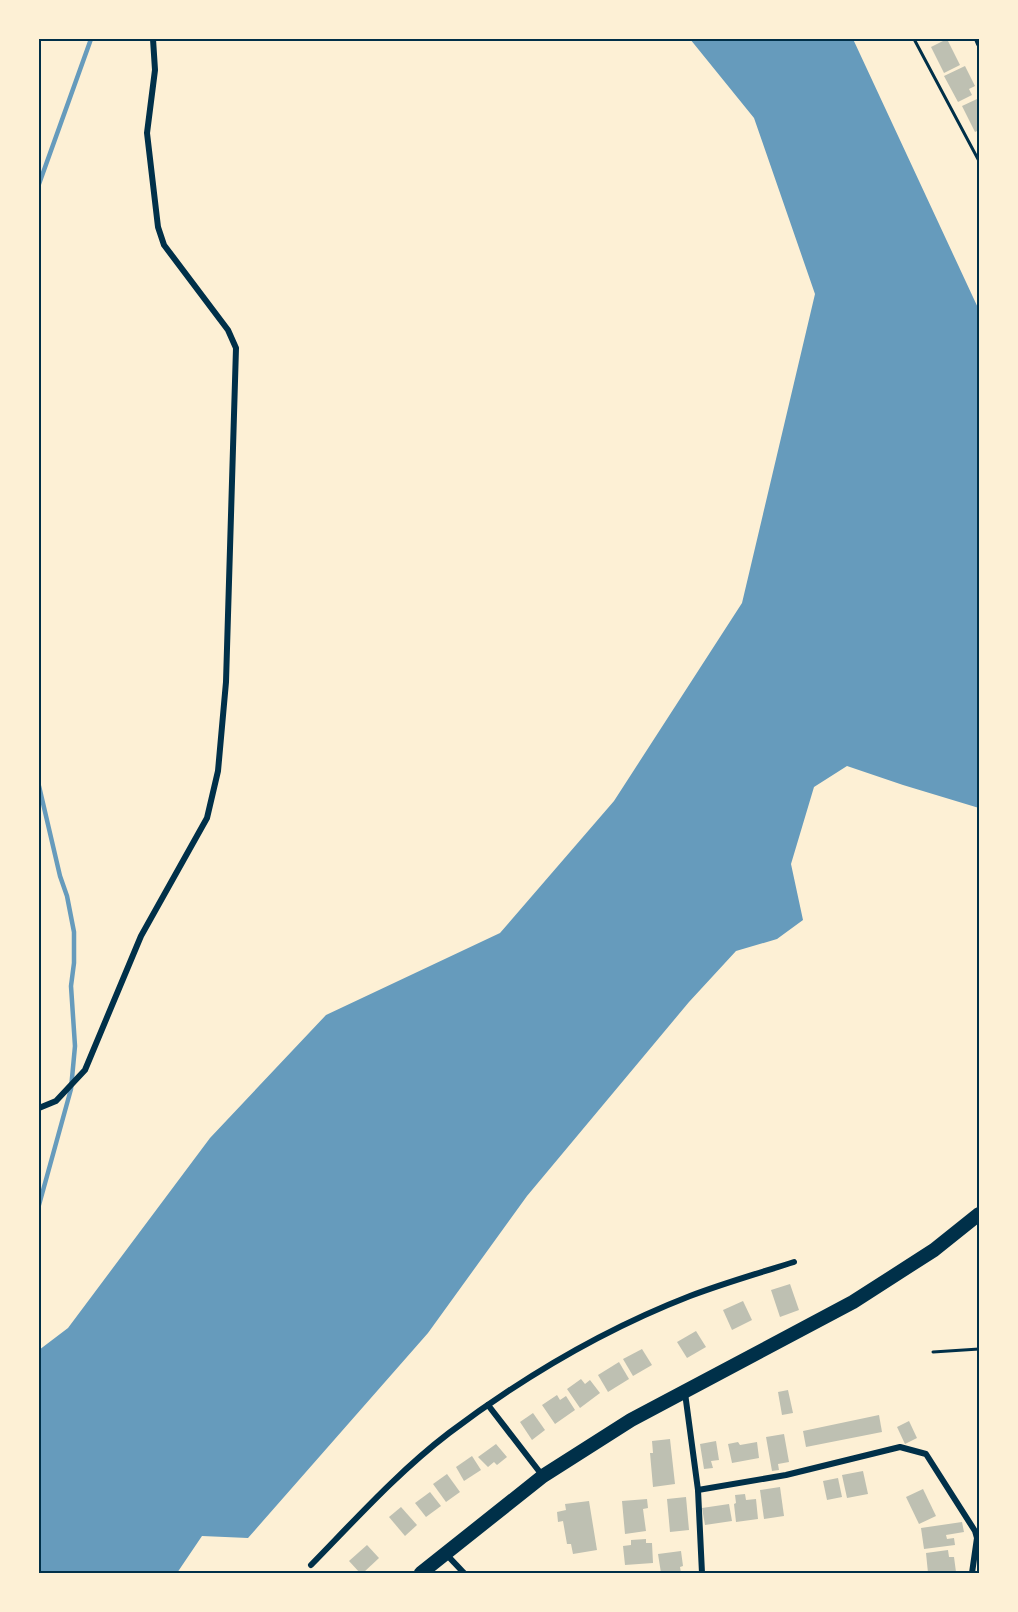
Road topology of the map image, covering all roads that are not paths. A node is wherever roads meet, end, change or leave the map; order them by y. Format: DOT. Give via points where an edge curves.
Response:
graph roads {
  1 [pos="153,39"];
  2 [pos="976,39"];
  3 [pos="979,44"];
  4 [pos="39,1108"];
  5 [pos="979,1214"];
  6 [pos="794,1262"];
  7 [pos="685,1393"];
  8 [pos="488,1406"];
  9 [pos="543,1476"];
  10 [pos="698,1490"];
  11 [pos="445,1553"];
  12 [pos="311,1565"];
  13 [pos="422,1573"];
  14 [pos="464,1573"];
  15 [pos="702,1573"];
  16 [pos="972,1573"];
  1 -- 4 [label="street" via="155,70 147,133 158,227 164,245 228,330 236,348 226,682 218,771 207,818 141,936 85,1070 56,1101"];
  2 -- 3 [label="street"];
  5 -- 7 [label="main road" via="934,1250 853,1302"];
  6 -- 8 [label="street" via="688,1297 626,1325 570,1354"];
  7 -- 9 [label="main road" via="631,1420"];
  7 -- 10 [label="street"];
  8 -- 9 [label="street"];
  8 -- 12 [label="street" via="409,1467"];
  9 -- 11 [label="main road"];
  10 -- 15 [label="street"];
  10 -- 16 [label="street" via="786,1475 900,1447 926,1454 975,1531"];
  11 -- 13 [label="main road"];
  11 -- 14 [label="street"];
}
